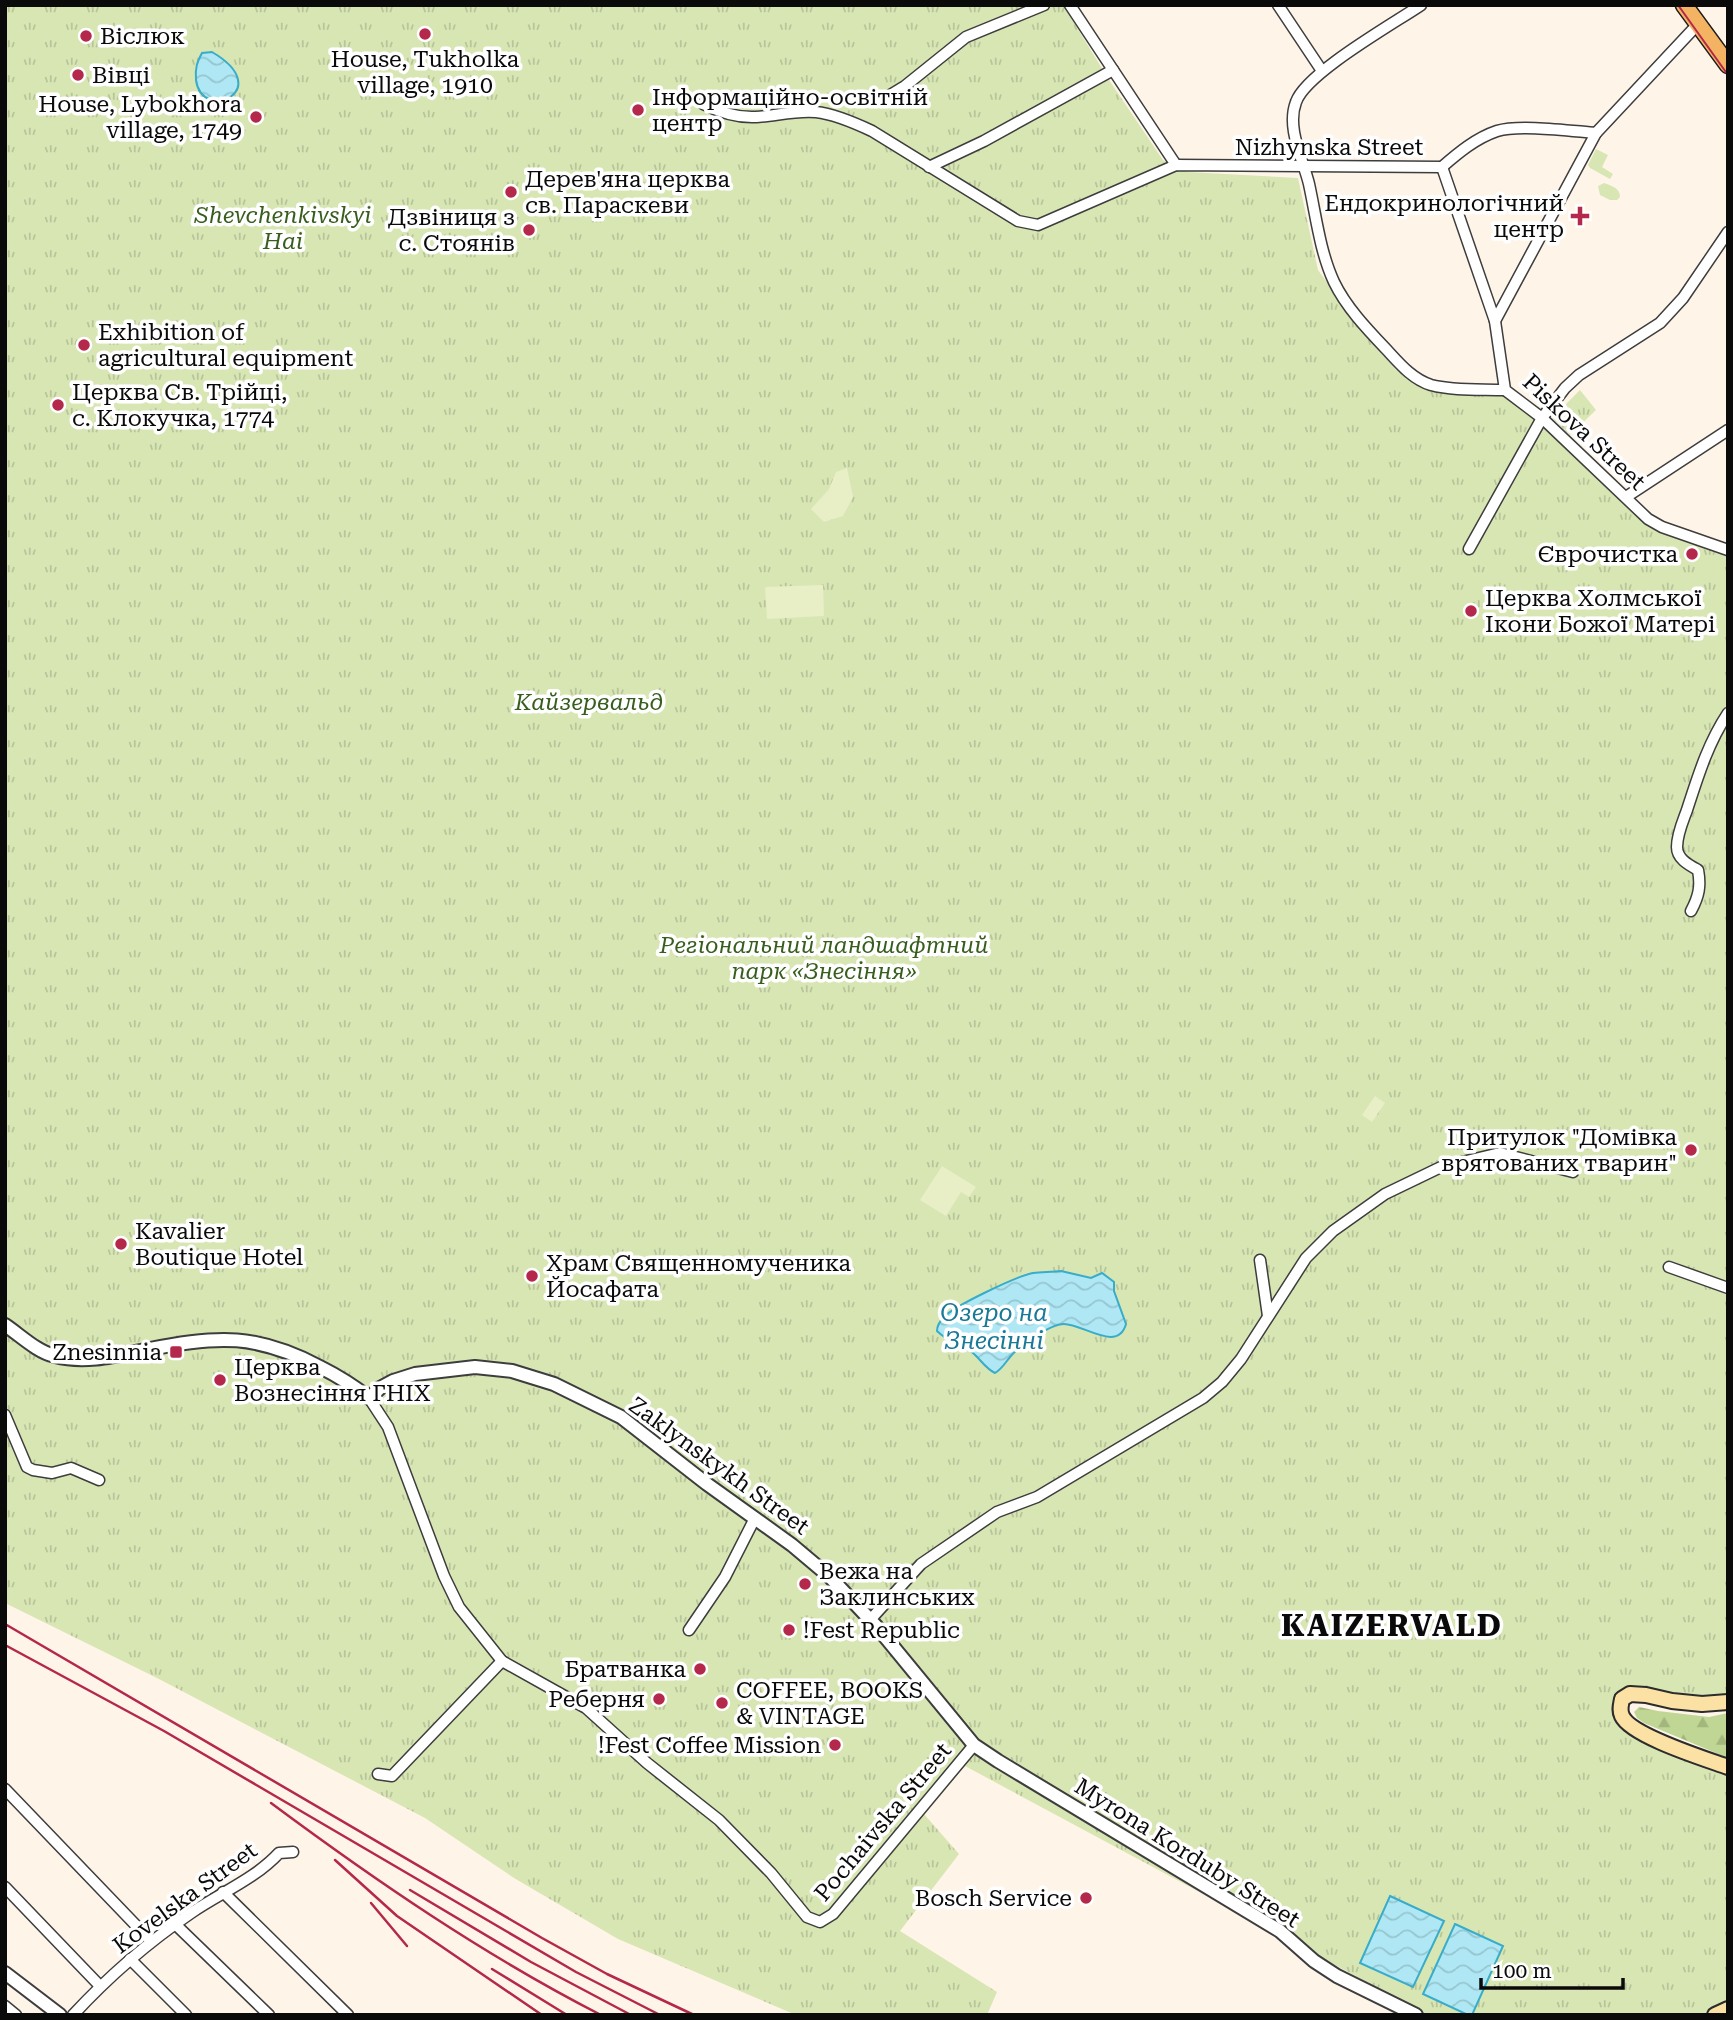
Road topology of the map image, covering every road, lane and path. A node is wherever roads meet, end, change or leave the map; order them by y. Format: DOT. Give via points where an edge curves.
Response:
graph roads {
  1 [pos="1044,5"];
  2 [pos="1070,5"];
  3 [pos="1278,5"];
  4 [pos="1421,5"];
  5 [pos="1684,5"];
  6 [pos="1698,24"];
  7 [pos="1728,65"];
  8 [pos="1113,70"];
  9 [pos="1322,71"];
  10 [pos="882,100"];
  11 [pos="703,104"];
  12 [pos="1596,133"];
  13 [pos="1176,165"];
  14 [pos="929,167"];
  15 [pos="1305,167"];
  16 [pos="1442,167"];
  17 [pos="1728,232"];
  18 [pos="1494,321"];
  19 [pos="1506,390"];
  20 [pos="1542,418"];
  21 [pos="1728,430"];
  22 [pos="1626,497"];
  23 [pos="1469,549"];
  24 [pos="1728,550"];
  25 [pos="1728,713"];
  26 [pos="1691,911"];
  27 [pos="1573,1172"];
  28 [pos="1260,1260"];
  29 [pos="1669,1267"];
  30 [pos="1728,1287"];
  31 [pos="1268,1316"];
  32 [pos="5,1325"];
  33 [pos="369,1398"];
  34 [pos="5,1415"];
  35 [pos="99,1480"];
  36 [pos="755,1518"];
  37 [pos="870,1620"];
  38 [pos="689,1630"];
  39 [pos="502,1661"];
  40 [pos="1728,1702"];
  41 [pos="974,1745"];
  42 [pos="1728,1767"];
  43 [pos="378,1774"];
  44 [pos="5,1789"];
  45 [pos="293,1852"];
  46 [pos="5,1887"];
  47 [pos="223,1892"];
  48 [pos="175,1924"];
  49 [pos="151,1941"];
  50 [pos="130,1959"];
  51 [pos="5,1973"];
  52 [pos="100,1986"];
  53 [pos="5,2006"];
  54 [pos="1728,2009"];
  55 [pos="16,2015"];
  56 [pos="60,2015"];
  57 [pos="73,2015"];
  58 [pos="186,2015"];
  59 [pos="269,2015"];
  60 [pos="348,2015"];
  61 [pos="1416,2015"];
  62 [pos="1715,2015"];
  1 -- 10 [label="street" via="966,37"];
  2 -- 8 [label="street"];
  3 -- 9 [label="street"];
  4 -- 9 [label="street"];
  5 -- 6 [label="main road"];
  6 -- 7 [label="main road"];
  6 -- 12 [label="street"];
  8 -- 13 [label="street"];
  8 -- 14 [label="street"];
  9 -- 15 [label="street" via="1296,102 1293,123"];
  11 -- 14 [label="street, Nizhynska Street" via="734,115 816,112 850,121"];
  12 -- 16 [label="street, Nizhynska Street" via="1497,131 1466,147"];
  12 -- 18 [label="street"];
  13 -- 14 [label="street, Nizhynska Street" via="1038,225 1018,222"];
  13 -- 15 [label="street, Nizhynska Street"];
  15 -- 16 [label="street, Nizhynska Street"];
  15 -- 19 [label="street" via="1324,253 1334,282 1353,312 1408,372 1432,385"];
  16 -- 18 [label="street, Piskova Street"];
  17 -- 20 [label="street" via="1671,312 1579,375"];
  18 -- 19 [label="street, Piskova Street"];
  19 -- 20 [label="street, Piskova Street"];
  20 -- 22 [label="street, Piskova Street"];
  20 -- 23 [label="street"];
  21 -- 22 [label="street"];
  22 -- 24 [label="street, Piskova Street" via="1662,527"];
  25 -- 26 [label="street" via="1714,734 1680,830 1677,848 1684,862 1698,870 1700,884"];
  27 -- 31 [label="street" via="1500,1153 1441,1167 1385,1195 1333,1231 1306,1258"];
  28 -- 31 [label="street"];
  29 -- 30 [label="street"];
  31 -- 37 [label="street" via="1241,1359 1203,1398 1037,1497 997,1511 921,1564"];
  32 -- 33 [label="street" via="53,1356 83,1359 188,1342 255,1342 297,1356 352,1384"];
  33 -- 36 [label="street, Zaklynskykh Street" via="393,1381 436,1370 475,1367 537,1378 621,1418"];
  33 -- 39 [label="street" via="388,1427 454,1597"];
  34 -- 35 [label="street" via="26,1467 52,1473 71,1468"];
  36 -- 37 [label="street, Zaklynskykh Street" via="830,1577"];
  36 -- 38 [label="street" via="725,1577"];
  37 -- 41 [label="street, Zaklynskykh Street"];
  39 -- 41 [label="street, Pochaivska Street" via="586,1708 719,1819 807,1917 820,1922 833,1914"];
  39 -- 43 [label="street" via="392,1776"];
  40 -- 42 [label="main road" via="1702,1704 1630,1694 1620,1707 1630,1726"];
  41 -- 61 [label="street, Myrona Korduby Street" via="1280,1931 1337,1976"];
  44 -- 49 [label="street"];
  45 -- 47 [label="street, Kovelska Street" via="279,1853 255,1874"];
  46 -- 52 [label="street"];
  47 -- 48 [label="street, Kovelska Street"];
  47 -- 60 [label="street"];
  48 -- 49 [label="street, Kovelska Street"];
  48 -- 59 [label="street"];
  49 -- 50 [label="street, Kovelska Street"];
  50 -- 52 [label="street, Kovelska Street"];
  50 -- 58 [label="street"];
  51 -- 56 [label="street"];
  52 -- 57 [label="street, Kovelska Street"];
  53 -- 55 [label="street"];
  54 -- 62 [label="main road"];
}
